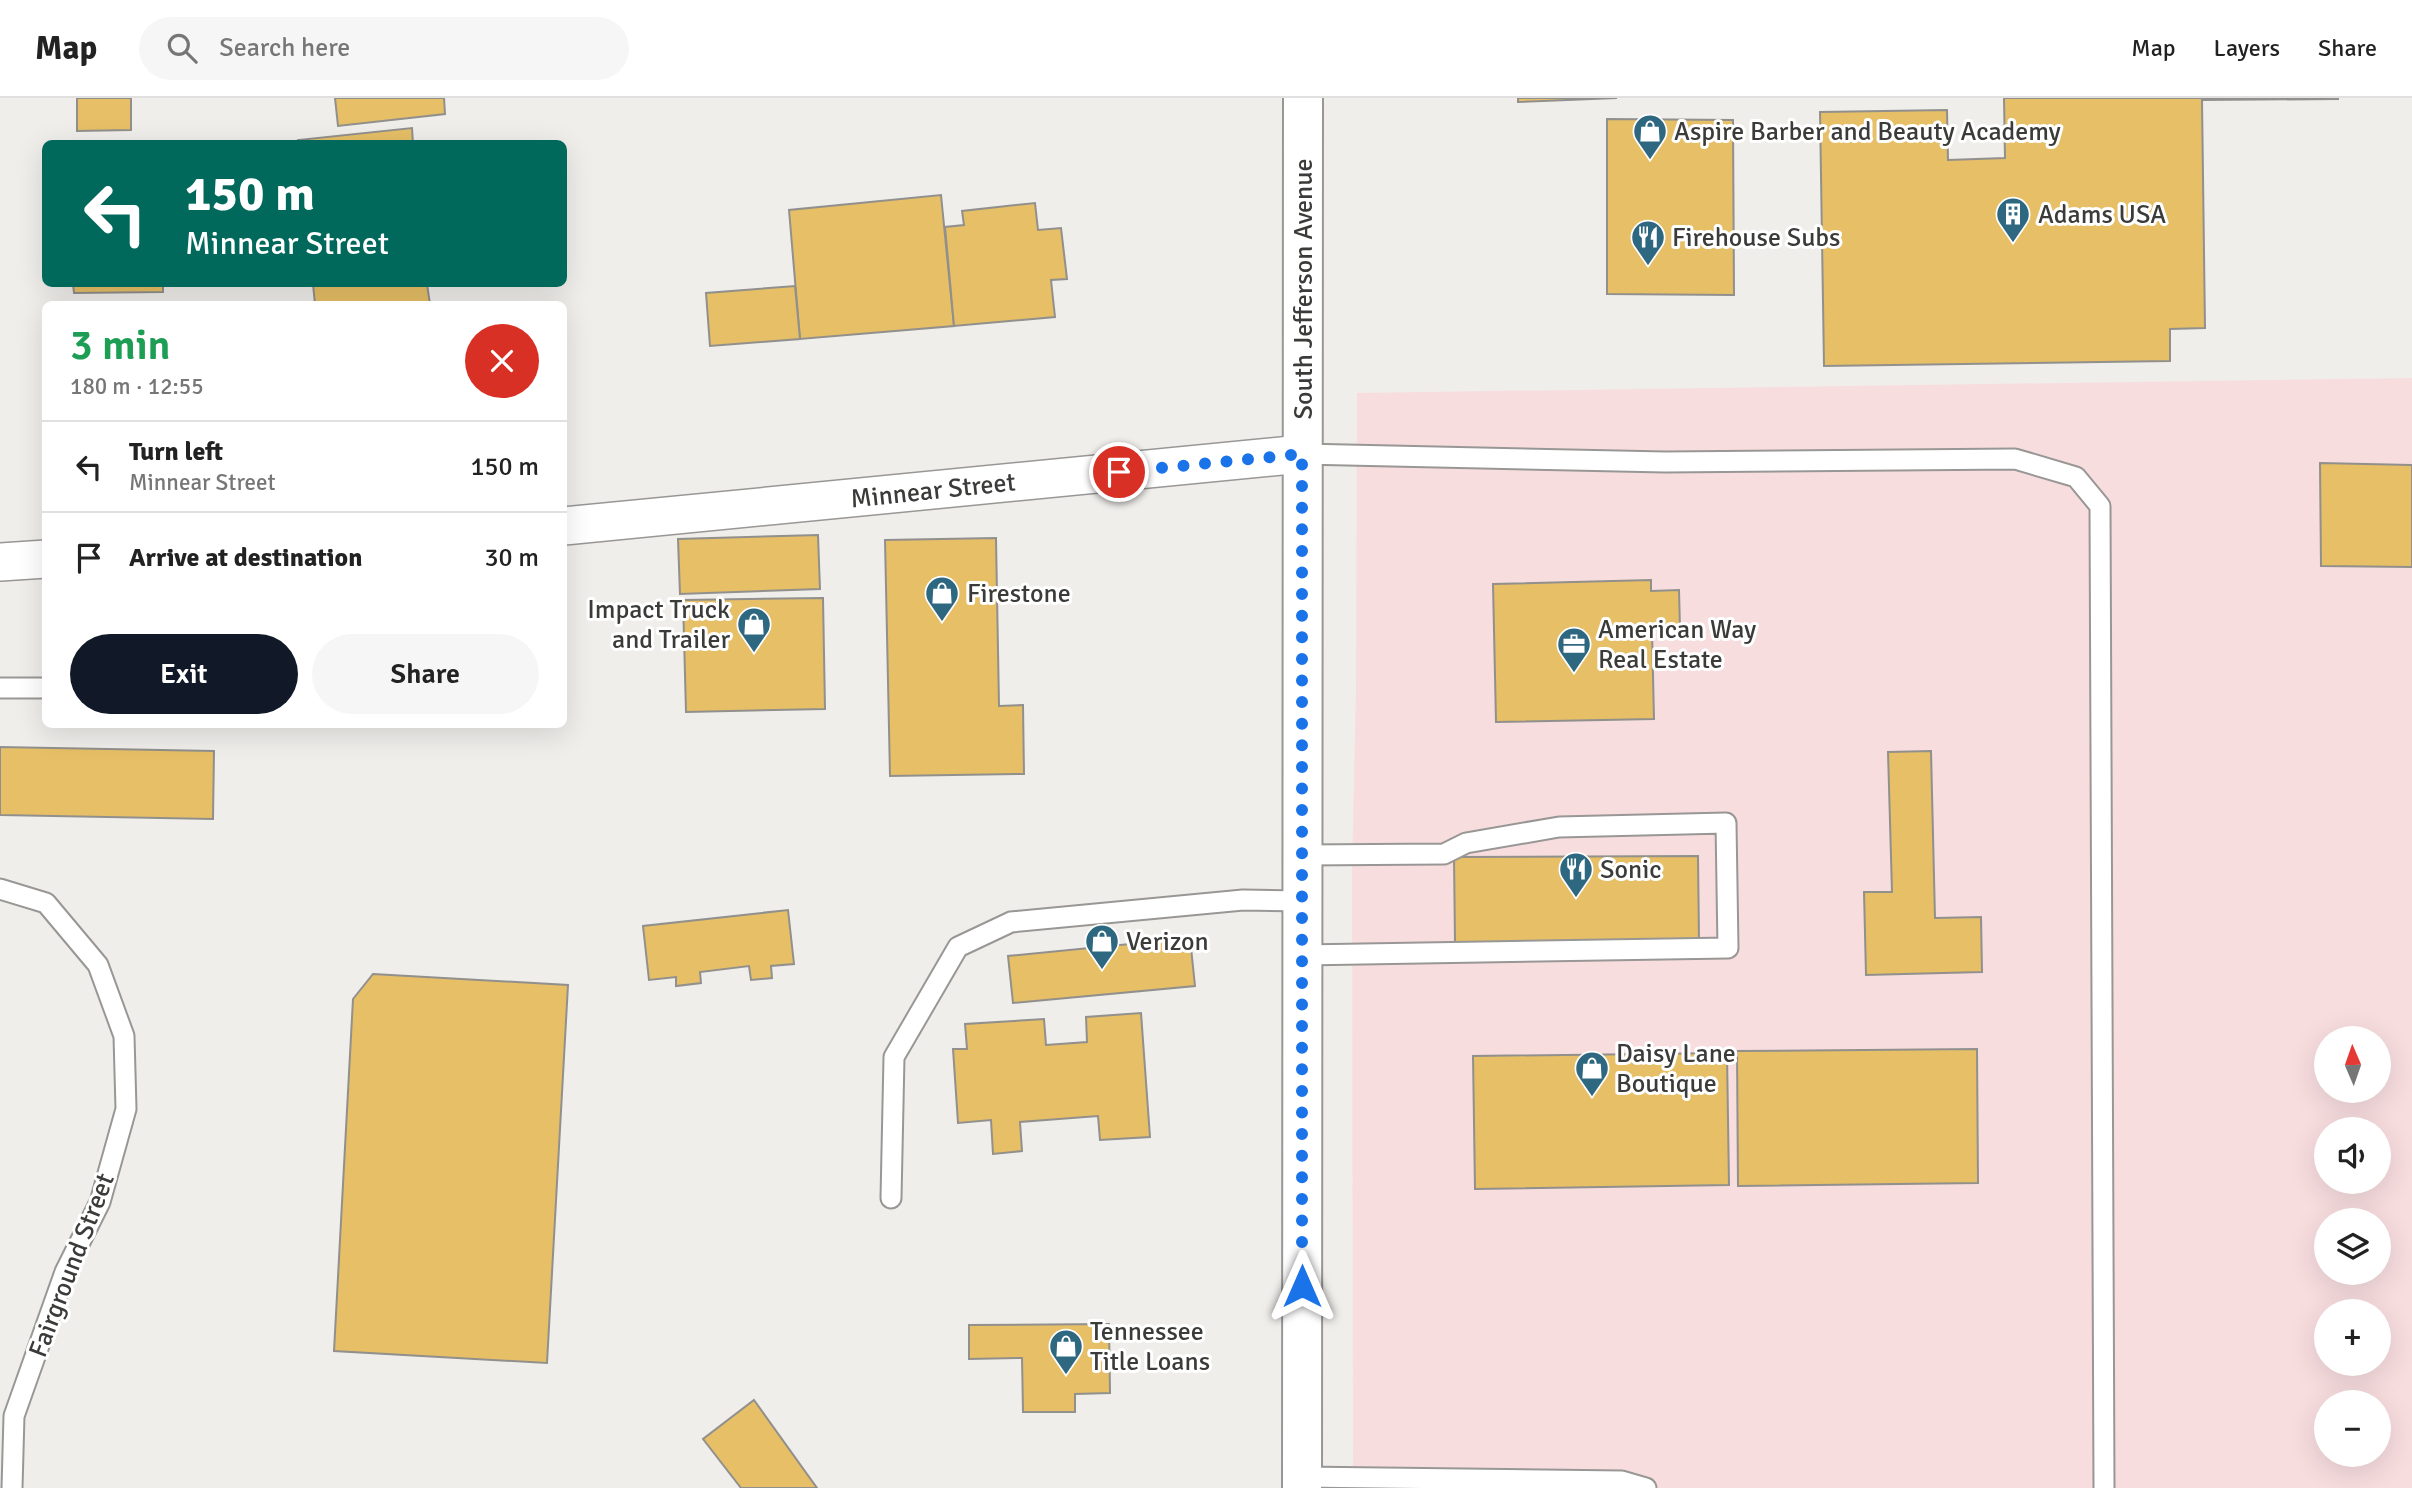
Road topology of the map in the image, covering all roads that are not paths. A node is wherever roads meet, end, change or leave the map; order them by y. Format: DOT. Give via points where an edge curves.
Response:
graph roads {
  1 [pos="1303,98"];
  2 [pos="1302,454"];
  3 [pos="567,526"];
  4 [pos="42,559"];
  5 [pos="0,562"];
  6 [pos="0,688"];
  7 [pos="42,688"];
  8 [pos="1303,855"];
  9 [pos="0,889"];
  10 [pos="1303,901"];
  11 [pos="1303,956"];
  12 [pos="891,1198"];
  13 [pos="1301,1482"];
  14 [pos="12,1488"];
  15 [pos="1646,1488"];
  16 [pos="2104,1488"];
  1 -- 2 [label="main road, South Jefferson Avenue"];
  2 -- 3 [label="street, Minnear Street"];
  2 -- 8 [label="main road, South Jefferson Avenue"];
  2 -- 16 [label="lane" via="1665,462 2015,459 2076,477 2100,506"];
  4 -- 5 [label="street"];
  6 -- 7 [label="lane"];
  8 -- 10 [label="main road, South Jefferson Avenue"];
  8 -- 11 [label="lane" via="1444,854 1466,842 1559,827 1726,823 1728,948"];
  9 -- 14 [label="lane, Fairground Street" via="46,903 98,965 124,1036 126,1109 100,1202 65,1272 14,1416"];
  10 -- 11 [label="main road, South Jefferson Avenue"];
  10 -- 12 [label="lane" via="1243,900 1011,922 958,947 894,1057"];
  11 -- 13 [label="main road, South Jefferson Avenue"];
  13 -- 15 [label="lane" via="1622,1481"];
}
